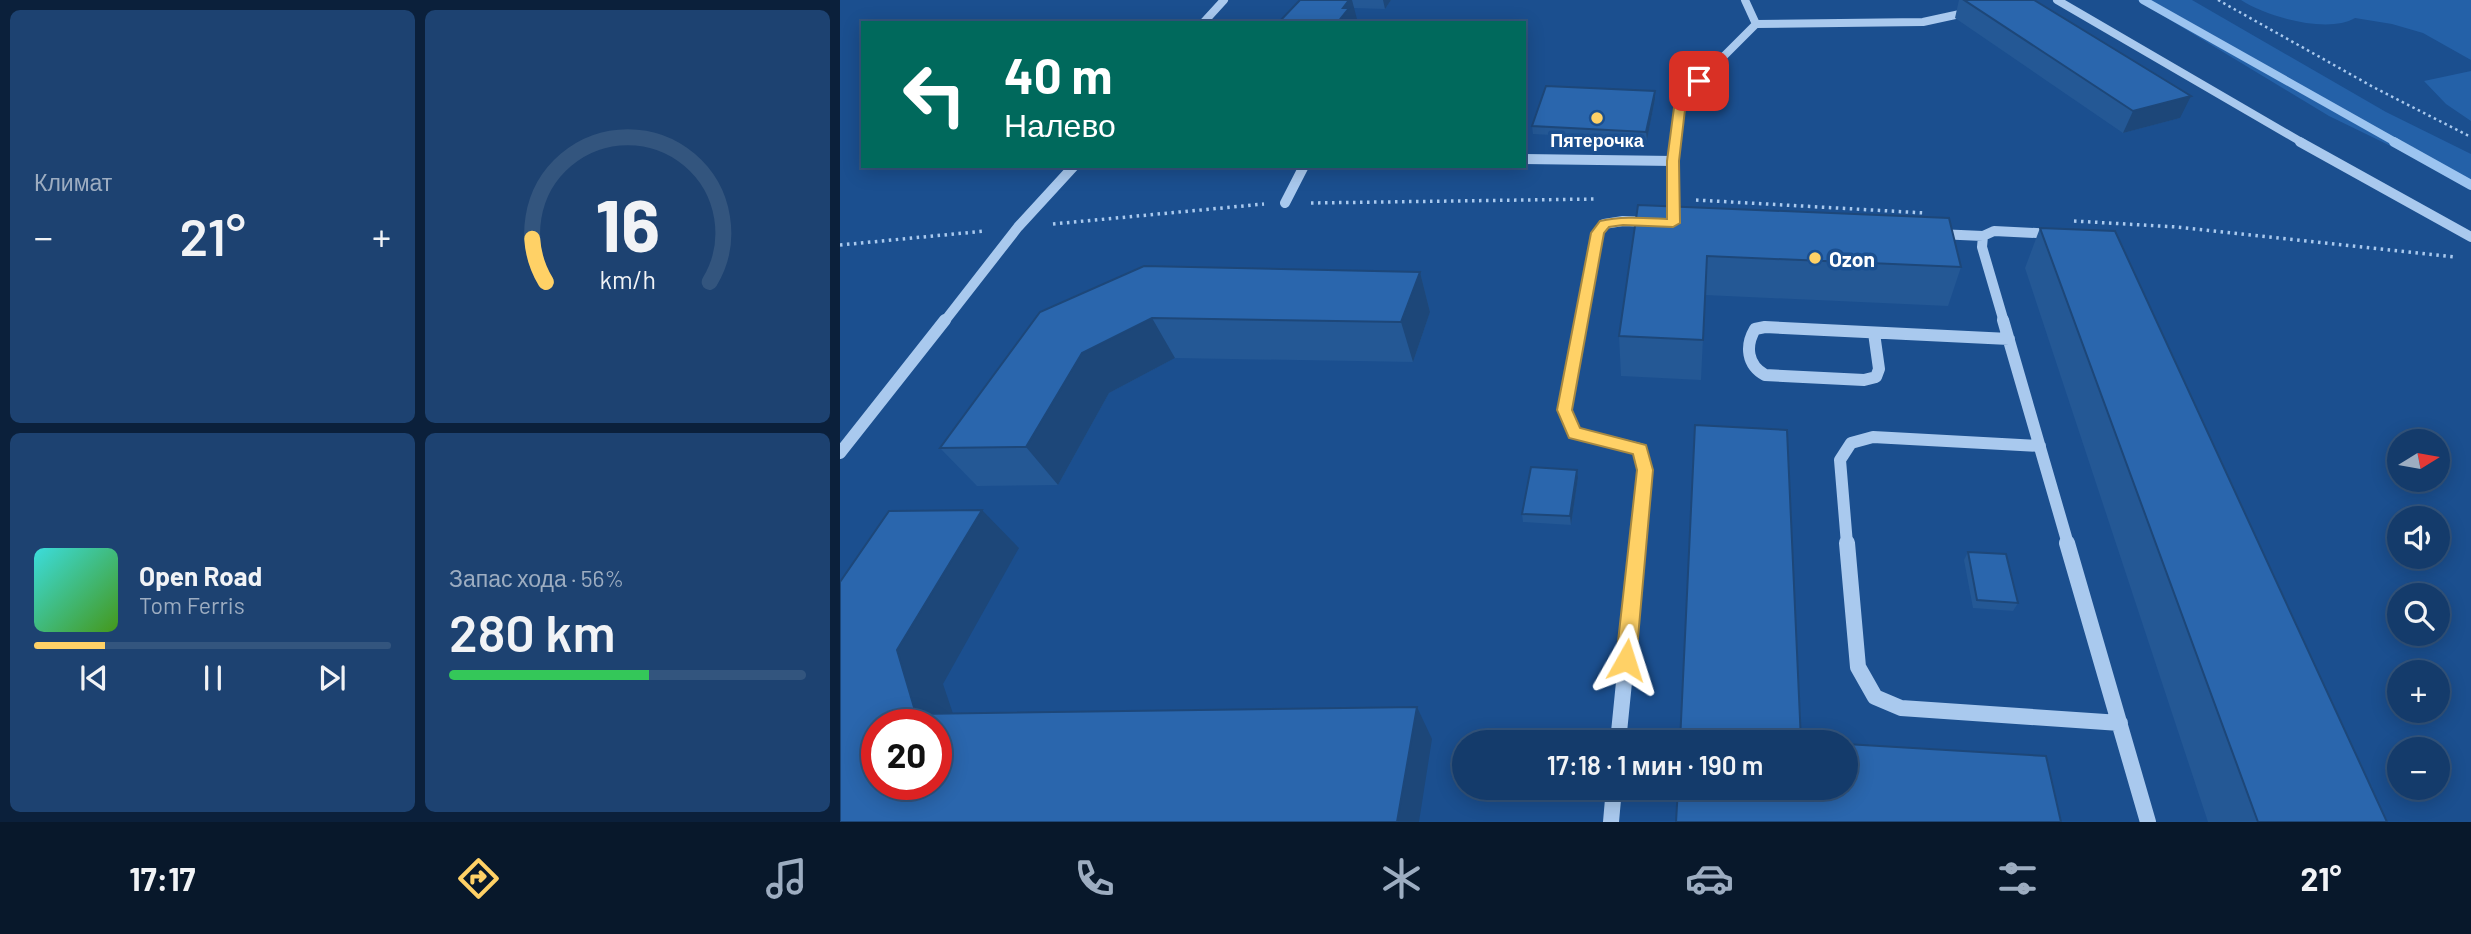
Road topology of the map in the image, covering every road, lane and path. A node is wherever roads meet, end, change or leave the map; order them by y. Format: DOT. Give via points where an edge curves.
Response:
graph roads {
  1 [pos="1224,0"];
  2 [pos="1745,0"];
  3 [pos="2057,0"];
  4 [pos="2218,0"];
  5 [pos="1975,11"];
  6 [pos="1205,21"];
  7 [pos="1756,24"];
  8 [pos="2471,137"];
  9 [pos="1526,159"];
  10 [pos="1673,161"];
  11 [pos="1072,168"];
  12 [pos="1303,168"];
  13 [pos="1285,203"];
  14 [pos="1673,223"];
  15 [pos="1687,223"];
  16 [pos="2100,223"];
  17 [pos="2106,232"];
  18 [pos="1929,234"];
  19 [pos="2069,234"];
  20 [pos="1983,236"];
  21 [pos="2471,237"];
  22 [pos="1874,332"];
  23 [pos="2009,339"];
  24 [pos="2040,446"];
  25 [pos="840,453"];
  26 [pos="2120,723"];
  27 [pos="1619,730"];
  28 [pos="1613,800"];
  29 [pos="1611,822"];
  30 [pos="2148,822"];
  1 -- 6 [label="street"];
  2 -- 7 [label="street"];
  3 -- 21 [label="street"];
  4 -- 8 [label="path"];
  5 -- 7 [label="street" via="1923,22"];
  7 -- 10 [label="street" via="1680,100"];
  9 -- 10 [label="street"];
  10 -- 14 [label="street"];
  11 -- 25 [label="street" via="1018,227"];
  12 -- 13 [label="street"];
  14 -- 15 [label="street"];
  14 -- 27 [label="street" via="1623,221 1604,224 1598,233 1564,410 1574,433 1640,449 1645,470"];
  16 -- 17 [label="path"];
  18 -- 20 [label="street"];
  19 -- 20 [label="street" via="1994,231"];
  20 -- 23 [label="street" via="1982,247"];
  22 -- 22 [label="street" via="1755,329 1750,336 1750,363 1765,375 1864,380 1876,377 1879,369"];
  22 -- 23 [label="street"];
  23 -- 24 [label="street"];
  24 -- 26 [label="street"];
  24 -- 26 [label="street" via="1872,437 1851,443 1840,460 1858,667 1875,697 1901,708"];
  26 -- 30 [label="street"];
  28 -- 29 [label="street"];
}
